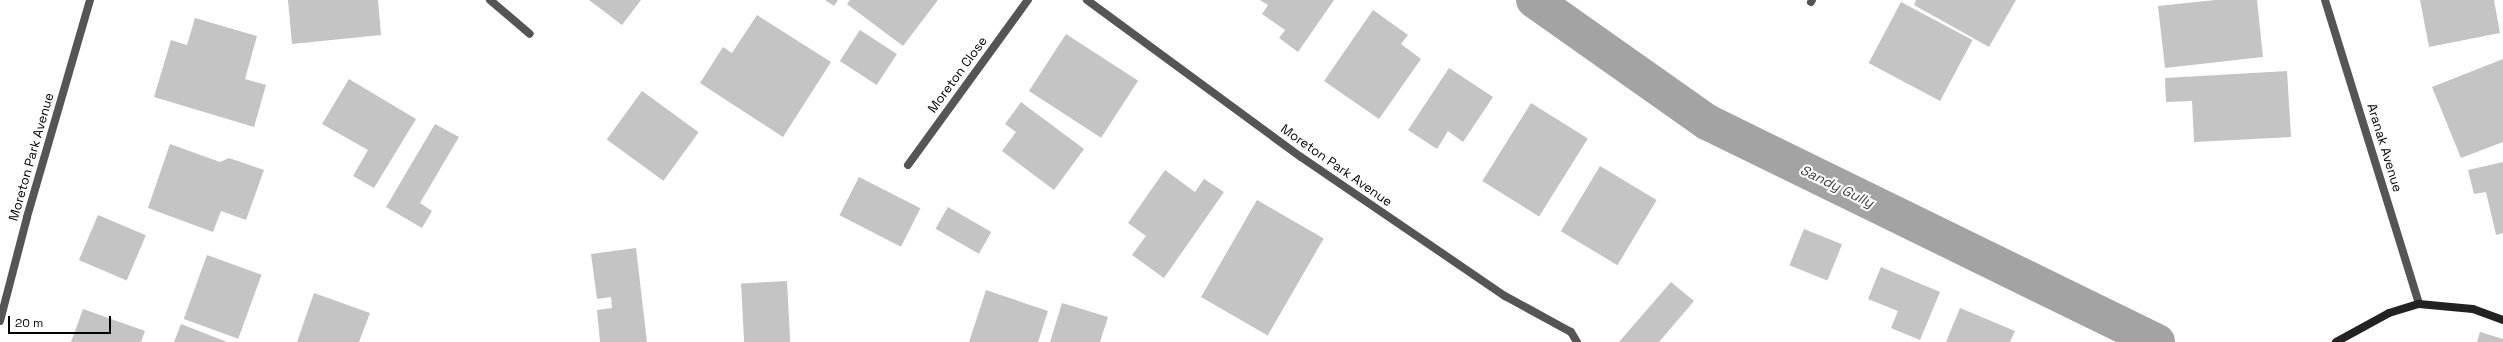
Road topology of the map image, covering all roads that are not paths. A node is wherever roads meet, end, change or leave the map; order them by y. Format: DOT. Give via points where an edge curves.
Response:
graph roads {
  1 [pos="90,0"];
  2 [pos="490,0"];
  3 [pos="1028,0"];
  4 [pos="1087,0"];
  5 [pos="2325,0"];
  6 [pos="530,34"];
  7 [pos="908,165"];
  8 [pos="2419,304"];
  9 [pos="2503,320"];
  10 [pos="0,321"];
  11 [pos="1577,342"];
  12 [pos="2336,342"];
  1 -- 10 [label="street, Moreton Park Avenue" via="27,217"];
  2 -- 6 [label="street"];
  3 -- 7 [label="street, Moreton Close"];
  4 -- 11 [label="street, Moreton Park Avenue" via="1301,157 1505,296 1571,332"];
  5 -- 8 [label="street, Aranak Avenue"];
  8 -- 9 [label="main road" via="2472,309"];
  8 -- 12 [label="main road" via="2389,313"];
}
